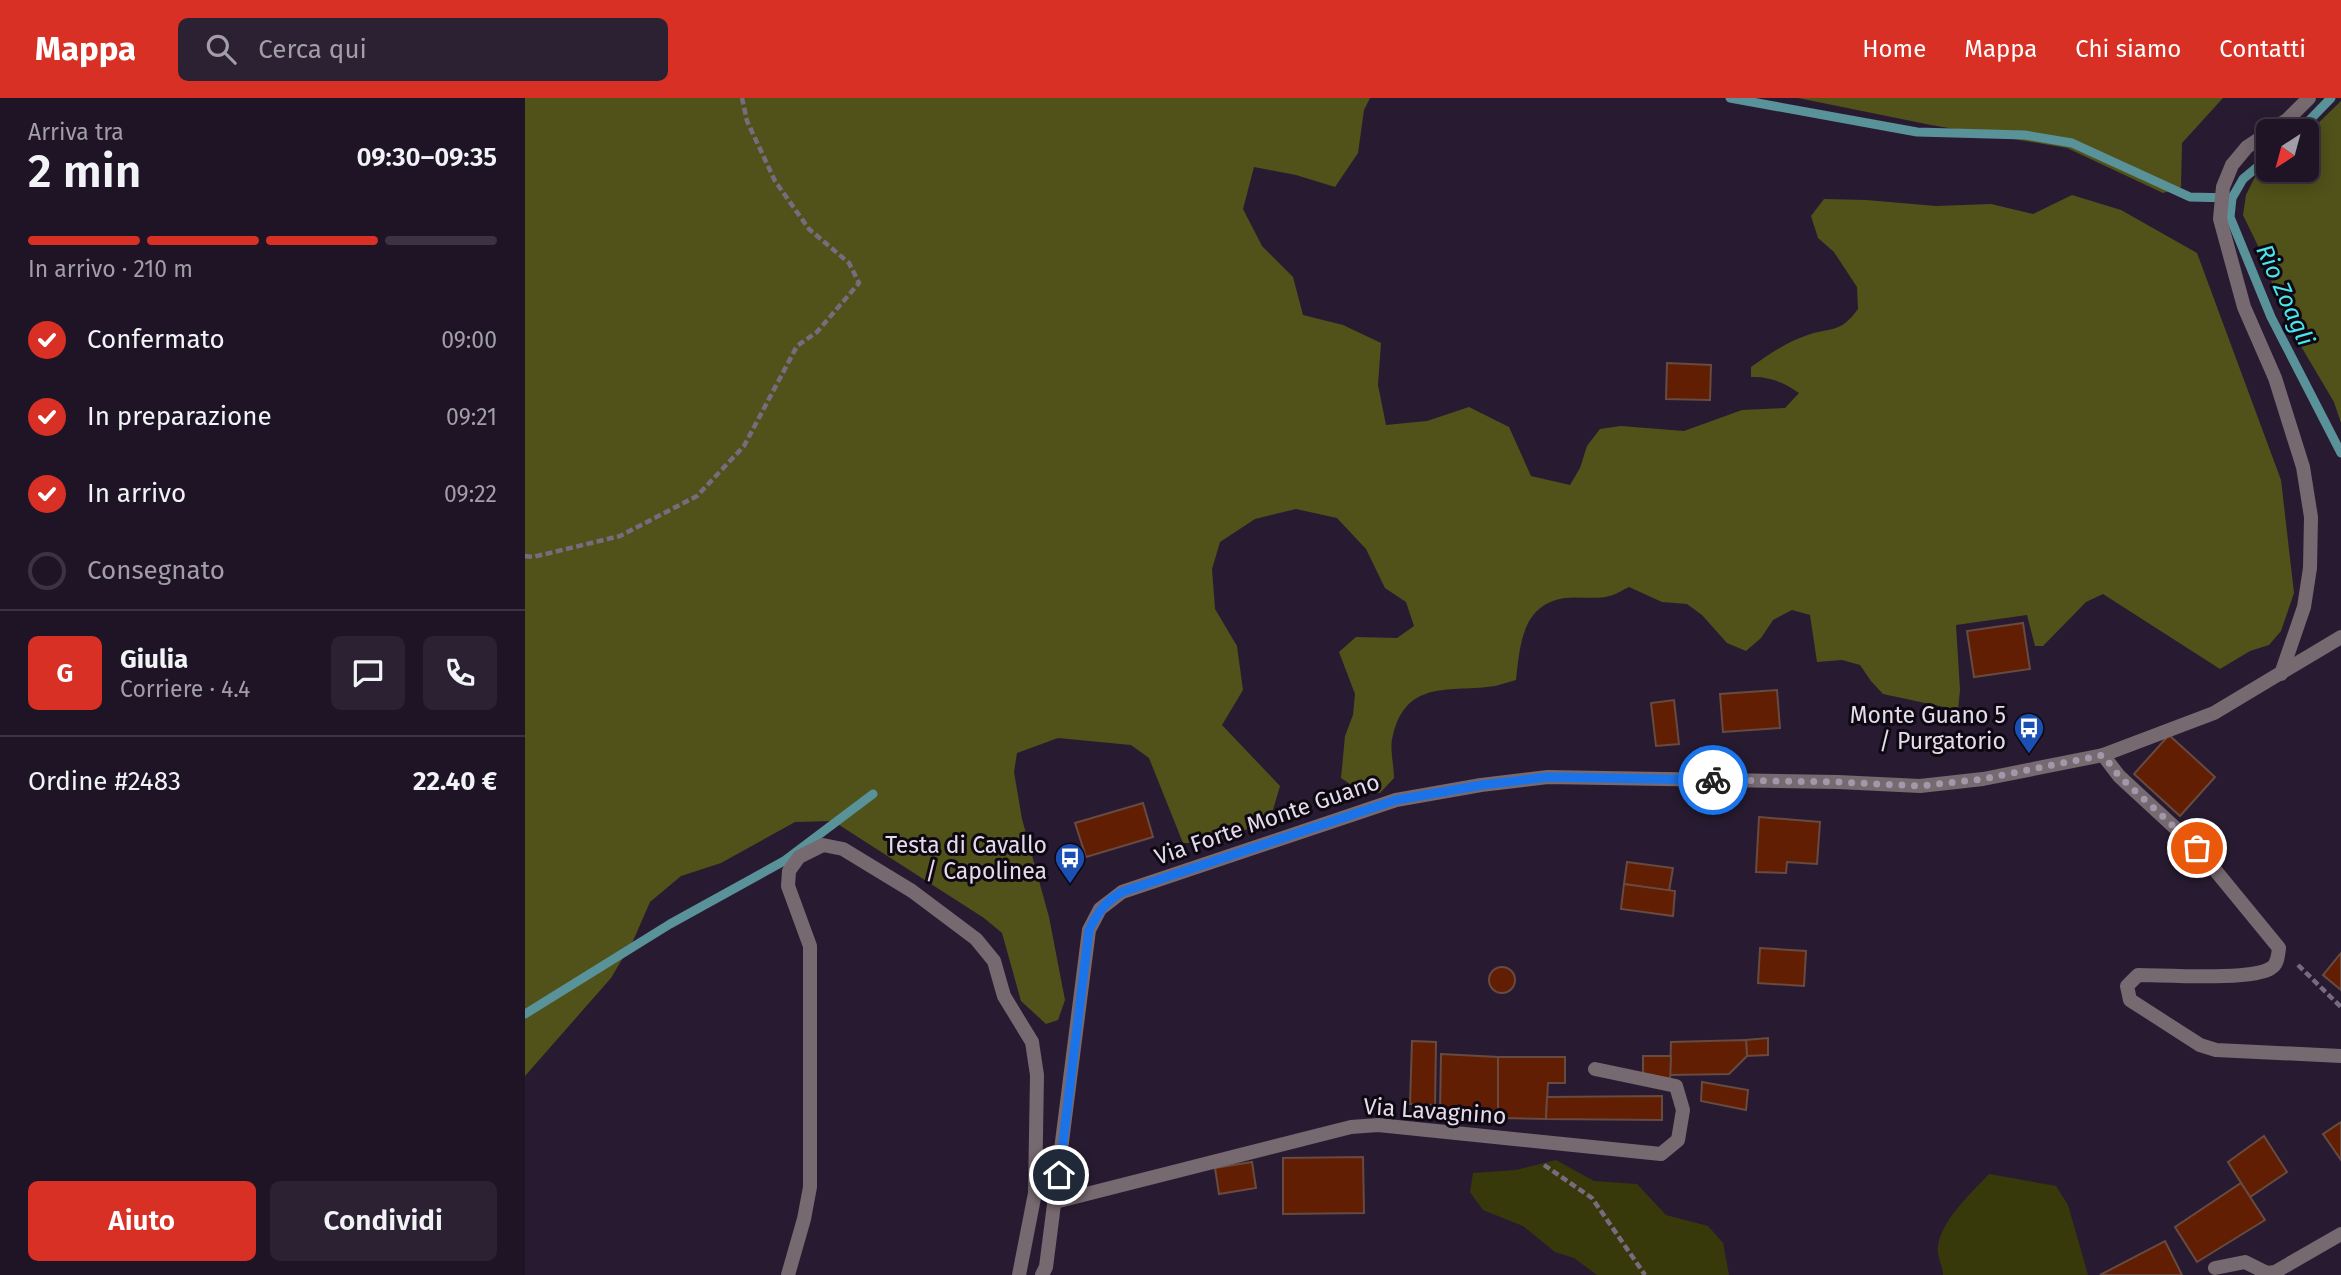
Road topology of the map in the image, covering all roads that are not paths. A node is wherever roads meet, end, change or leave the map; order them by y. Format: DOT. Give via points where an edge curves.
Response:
graph roads {
  1 [pos="2309,98"];
  2 [pos="2288,119"];
  3 [pos="2256,142"];
  4 [pos="2341,637"];
  5 [pos="2281,674"];
  6 [pos="2103,755"];
  7 [pos="2341,1056"];
  8 [pos="1595,1069"];
  9 [pos="1055,1202"];
  10 [pos="2341,1234"];
  11 [pos="2215,1268"];
  12 [pos="788,1275"];
  13 [pos="1019,1275"];
  14 [pos="1042,1275"];
  1 -- 2 [label="street"];
  3 -- 5 [label="street" via="2239,155 2223,187 2220,219 2243,307 2275,378 2303,467 2311,517 2304,607"];
  4 -- 5 [label="street, Via Forte Monte Guano"];
  5 -- 6 [label="street, Via Forte Monte Guano" via="2214,713"];
  6 -- 7 [label="street" via="2119,776 2197,848 2279,948 2276,963 2262,972 2138,975 2130,981 2130,1000 2200,1045 2216,1050"];
  6 -- 9 [label="street, Via Forte Monte Guano" via="1983,779 1920,786 1548,777 1482,785 1396,800 1122,892 1100,909 1089,930"];
  8 -- 9 [label="street, Via Lavagnino" via="1676,1086 1683,1110 1678,1140 1661,1154 1378,1125 1352,1127"];
  9 -- 14 [label="street, Via Forte Monte Guano"];
  10 -- 11 [label="street" via="2275,1272 2245,1262"];
  12 -- 13 [label="street" via="804,1219 810,1173 810,946 788,886 789,871 799,857 823,845 843,849 912,891 976,939 994,961 1004,996 1032,1042 1037,1075 1035,1193"];
}
